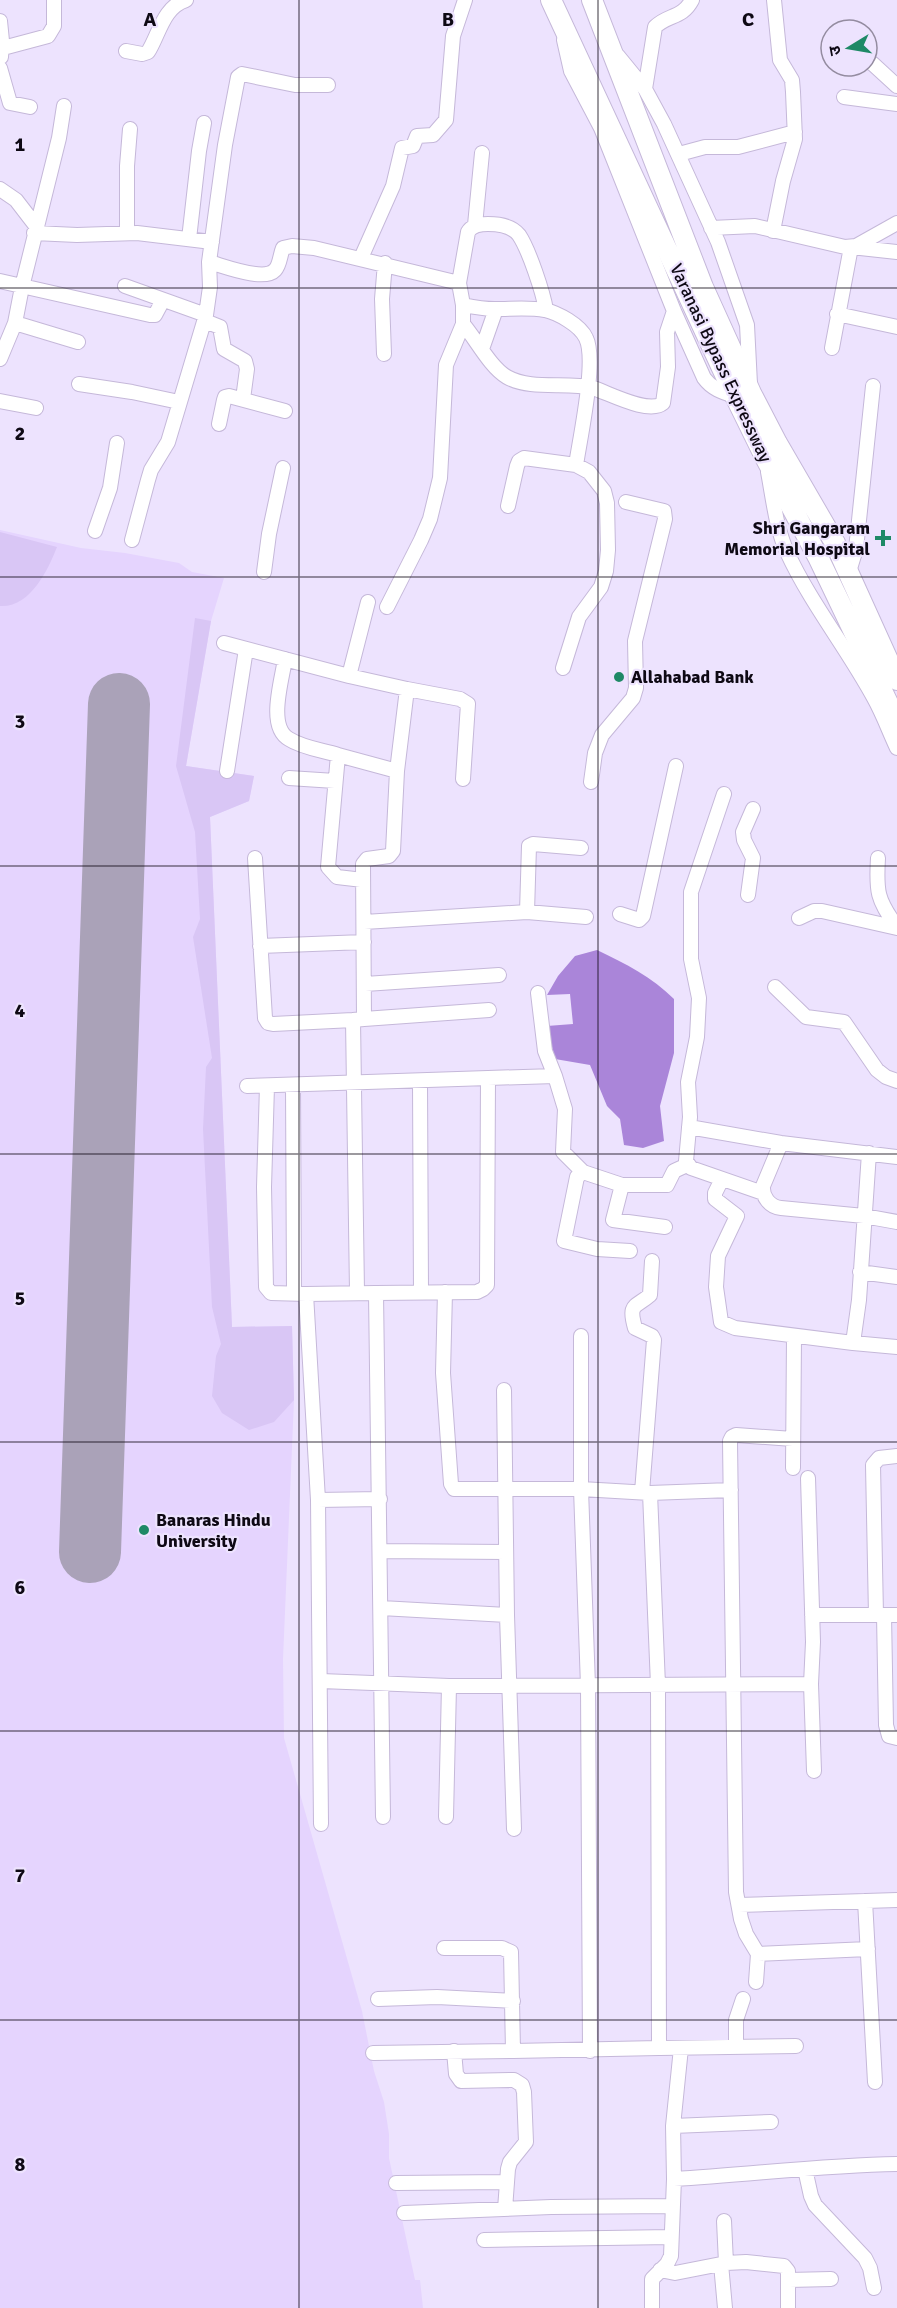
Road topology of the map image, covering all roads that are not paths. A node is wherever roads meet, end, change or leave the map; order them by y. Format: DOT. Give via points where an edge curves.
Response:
graph roads {
  1 [pos="54,0"];
  2 [pos="186,0"];
  3 [pos="465,0"];
  4 [pos="592,0"];
  5 [pos="692,0"];
  6 [pos="774,0"];
  7 [pos="554,7"];
  8 [pos="0,21"];
  9 [pos="610,45"];
  10 [pos="3,48"];
  11 [pos="126,51"];
  12 [pos="0,68"];
  13 [pos="879,70"];
  14 [pos="328,85"];
  15 [pos="897,86"];
  16 [pos="645,89"];
  17 [pos="844,97"];
  18 [pos="897,104"];
  19 [pos="64,106"];
  20 [pos="30,107"];
  21 [pos="204,123"];
  22 [pos="130,129"];
  23 [pos="795,132"];
  24 [pos="482,153"];
  25 [pos="679,154"];
  26 [pos="0,189"];
  27 [pos="897,223"];
  28 [pos="475,225"];
  29 [pos="711,228"];
  30 [pos="35,229"];
  31 [pos="773,231"];
  32 [pos="127,233"];
  33 [pos="189,239"];
  34 [pos="212,242"];
  35 [pos="851,247"];
  36 [pos="897,252"];
  37 [pos="361,258"];
  38 [pos="210,262"];
  39 [pos="385,263"];
  40 [pos="0,281"];
  41 [pos="459,283"];
  42 [pos="125,286"];
  43 [pos="22,287"];
  44 [pos="163,300"];
  45 [pos="463,305"];
  46 [pos="496,309"];
  47 [pos="546,310"];
  48 [pos="674,311"];
  49 [pos="837,314"];
  50 [pos="205,318"];
  51 [pos="15,323"];
  52 [pos="463,324"];
  53 [pos="897,327"];
  54 [pos="78,342"];
  55 [pos="832,348"];
  56 [pos="483,349"];
  57 [pos="1,354"];
  58 [pos="384,354"];
  59 [pos="79,384"];
  60 [pos="588,386"];
  61 [pos="873,386"];
  62 [pos="743,394"];
  63 [pos="243,399"];
  64 [pos="0,401"];
  65 [pos="179,402"];
  66 [pos="36,408"];
  67 [pos="285,411"];
  68 [pos="219,424"];
  69 [pos="117,443"];
  70 [pos="765,457"];
  71 [pos="576,465"];
  72 [pos="283,468"];
  73 [pos="626,502"];
  74 [pos="508,506"];
  75 [pos="95,531"];
  76 [pos="132,540"];
  77 [pos="264,572"];
  78 [pos="848,575"];
  79 [pos="368,602"];
  80 [pos="387,607"];
  81 [pos="834,631"];
  82 [pos="224,643"];
  83 [pos="859,647"];
  84 [pos="246,649"];
  85 [pos="285,659"];
  86 [pos="563,668"];
  87 [pos="349,676"];
  88 [pos="897,680"];
  89 [pos="407,688"];
  90 [pos="897,722"];
  91 [pos="897,748"];
  92 [pos="338,755"];
  93 [pos="676,766"];
  94 [pos="227,771"];
  95 [pos="397,771"];
  96 [pos="289,778"];
  97 [pos="463,779"];
  98 [pos="335,781"];
  99 [pos="591,782"];
  100 [pos="724,794"];
  101 [pos="753,809"];
  102 [pos="581,848"];
  103 [pos="255,858"];
  104 [pos="878,858"];
  105 [pos="363,880"];
  106 [pos="748,895"];
  107 [pos="527,912"];
  108 [pos="620,914"];
  109 [pos="585,917"];
  110 [pos="799,918"];
  111 [pos="364,922"];
  112 [pos="897,928"];
  113 [pos="364,942"];
  114 [pos="260,946"];
  115 [pos="499,975"];
  116 [pos="365,984"];
  117 [pos="775,987"];
  118 [pos="538,993"];
  119 [pos="489,1010"];
  120 [pos="358,1019"];
  121 [pos="555,1076"];
  122 [pos="488,1078"];
  123 [pos="420,1081"];
  124 [pos="897,1081"];
  125 [pos="353,1084"];
  126 [pos="293,1085"];
  127 [pos="247,1086"];
  128 [pos="267,1086"];
  129 [pos="690,1127"];
  130 [pos="781,1143"];
  131 [pos="869,1153"];
  132 [pos="897,1157"];
  133 [pos="687,1165"];
  134 [pos="583,1172"];
  135 [pos="722,1179"];
  136 [pos="622,1185"];
  137 [pos="763,1193"];
  138 [pos="864,1216"];
  139 [pos="897,1222"];
  140 [pos="665,1227"];
  141 [pos="630,1251"];
  142 [pos="652,1261"];
  143 [pos="860,1272"];
  144 [pos="897,1277"];
  145 [pos="357,1292"];
  146 [pos="421,1292"];
  147 [pos="445,1292"];
  148 [pos="376,1293"];
  149 [pos="300,1294"];
  150 [pos="581,1336"];
  151 [pos="794,1336"];
  152 [pos="853,1343"];
  153 [pos="897,1347"];
  154 [pos="504,1390"];
  155 [pos="794,1439"];
  156 [pos="897,1456"];
  157 [pos="793,1468"];
  158 [pos="808,1478"];
  159 [pos="581,1489"];
  160 [pos="506,1490"];
  161 [pos="731,1490"];
  162 [pos="646,1493"];
  163 [pos="380,1499"];
  164 [pos="318,1500"];
  165 [pos="380,1551"];
  166 [pos="506,1552"];
  167 [pos="381,1608"];
  168 [pos="507,1615"];
  169 [pos="812,1615"];
  170 [pos="886,1615"];
  171 [pos="891,1671"];
  172 [pos="321,1681"];
  173 [pos="380,1683"];
  174 [pos="812,1684"];
  175 [pos="658,1685"];
  176 [pos="448,1686"];
  177 [pos="510,1686"];
  178 [pos="588,1686"];
  179 [pos="733,1686"];
  180 [pos="897,1737"];
  181 [pos="814,1771"];
  182 [pos="383,1817"];
  183 [pos="446,1817"];
  184 [pos="321,1824"];
  185 [pos="514,1828"];
  186 [pos="897,1900"];
  187 [pos="865,1901"];
  188 [pos="739,1905"];
  189 [pos="444,1948"];
  190 [pos="868,1949"];
  191 [pos="759,1954"];
  192 [pos="756,1982"];
  193 [pos="378,1999"];
  194 [pos="743,1999"];
  195 [pos="513,2001"];
  196 [pos="796,2046"];
  197 [pos="736,2047"];
  198 [pos="659,2048"];
  199 [pos="681,2048"];
  200 [pos="454,2051"];
  201 [pos="513,2051"];
  202 [pos="590,2051"];
  203 [pos="373,2053"];
  204 [pos="874,2082"];
  205 [pos="771,2122"];
  206 [pos="673,2126"];
  207 [pos="897,2164"];
  208 [pos="805,2169"];
  209 [pos="674,2179"];
  210 [pos="506,2182"];
  211 [pos="396,2183"];
  212 [pos="671,2206"];
  213 [pos="505,2209"];
  214 [pos="404,2213"];
  215 [pos="724,2222"];
  216 [pos="671,2237"];
  217 [pos="484,2240"];
  218 [pos="724,2264"];
  219 [pos="660,2270"];
  220 [pos="831,2279"];
  221 [pos="789,2280"];
  222 [pos="874,2288"];
  223 [pos="652,2308"];
  224 [pos="725,2308"];
  225 [pos="788,2308"];
  1 -- 10 [label="street" via="54,26 48,36"];
  2 -- 11 [label="street" via="168,12 148,52"];
  3 -- 37 [label="street" via="453,36 446,120 433,135 417,136 413,146 402,148 393,186"];
  4 -- 9 [label="highway, Varanasi Bypass Expressway"];
  5 -- 16 [label="street" via="681,14 655,27"];
  6 -- 23 [label="street" via="780,60 793,86"];
  7 -- 48 [label="street" via="571,71 601,128"];
  7 -- 62 [label="highway, Varanasi Bypass Expressway"];
  8 -- 10 [label="street"];
  9 -- 16 [label="street"];
  9 -- 62 [label="highway, Varanasi Bypass Expressway"];
  10 -- 12 [label="street"];
  12 -- 20 [label="street" via="10,103"];
  13 -- 15 [label="street"];
  14 -- 34 [label="street" via="295,85 243,74 238,77"];
  16 -- 25 [label="street"];
  17 -- 18 [label="street"];
  19 -- 30 [label="street"];
  21 -- 33 [label="street"];
  22 -- 32 [label="street"];
  23 -- 25 [label="street" via="738,147 705,147"];
  23 -- 31 [label="street"];
  24 -- 28 [label="street"];
  25 -- 29 [label="street"];
  26 -- 30 [label="street" via="16,200"];
  27 -- 35 [label="street"];
  28 -- 41 [label="street" via="468,232"];
  28 -- 47 [label="street" via="506,227 519,235"];
  29 -- 31 [label="street" via="740,225"];
  29 -- 62 [label="street" via="747,325"];
  30 -- 32 [label="street" via="77,236"];
  30 -- 43 [label="street"];
  31 -- 35 [label="street"];
  32 -- 33 [label="street"];
  33 -- 34 [label="street"];
  34 -- 38 [label="street"];
  35 -- 36 [label="street"];
  35 -- 49 [label="street"];
  37 -- 38 [label="street" via="287,246 281,251 276,269 263,276"];
  37 -- 39 [label="street"];
  38 -- 50 [label="street"];
  39 -- 41 [label="street"];
  39 -- 58 [label="street"];
  40 -- 43 [label="street"];
  41 -- 45 [label="street"];
  42 -- 44 [label="street"];
  43 -- 44 [label="street" via="150,315 158,312"];
  43 -- 51 [label="street"];
  44 -- 50 [label="street"];
  45 -- 46 [label="street"];
  45 -- 52 [label="street"];
  46 -- 47 [label="street"];
  46 -- 56 [label="street"];
  47 -- 60 [label="street" via="564,318 588,340"];
  48 -- 60 [label="street" via="668,323 666,387 659,407 630,403"];
  48 -- 62 [label="street" via="709,385"];
  49 -- 53 [label="street"];
  49 -- 55 [label="street"];
  50 -- 63 [label="street" via="220,327 224,349 245,361"];
  50 -- 65 [label="street"];
  51 -- 54 [label="street"];
  51 -- 57 [label="street"];
  52 -- 56 [label="street"];
  52 -- 80 [label="street" via="446,365 440,478 430,519"];
  56 -- 60 [label="street" via="509,378"];
  59 -- 65 [label="street"];
  60 -- 71 [label="street"];
  61 -- 78 [label="street" via="856,549"];
  62 -- 70 [label="highway, Varanasi Bypass Expressway"];
  62 -- 78 [label="highway, Varanasi Bypass Expressway" via="777,443 835,543"];
  63 -- 67 [label="street"];
  63 -- 68 [label="street" via="225,397"];
  64 -- 66 [label="street"];
  65 -- 76 [label="street" via="168,442 151,470"];
  69 -- 75 [label="street" via="110,488"];
  70 -- 81 [label="street" via="786,552 814,604"];
  70 -- 83 [label="highway, Varanasi Bypass Expressway" via="818,557"];
  71 -- 74 [label="street" via="524,458 517,466"];
  71 -- 86 [label="street" via="589,472 604,491 608,550 601,587 579,617"];
  72 -- 77 [label="street"];
  73 -- 99 [label="street" via="664,511 665,519 635,641 636,688 633,698 602,735"];
  78 -- 88 [label="highway, Varanasi Bypass Expressway"];
  79 -- 87 [label="street"];
  81 -- 83 [label="highway"];
  81 -- 91 [label="street" via="874,698"];
  82 -- 84 [label="street"];
  83 -- 90 [label="highway, Varanasi Bypass Expressway"];
  84 -- 85 [label="street"];
  84 -- 94 [label="street"];
  85 -- 87 [label="street"];
  85 -- 92 [label="street" via="277,714 282,734"];
  87 -- 89 [label="street"];
  89 -- 95 [label="street"];
  89 -- 97 [label="street" via="468,704"];
  92 -- 95 [label="street"];
  92 -- 98 [label="street"];
  93 -- 108 [label="street" via="643,916 639,920"];
  95 -- 105 [label="street" via="393,851 389,856 367,859"];
  96 -- 98 [label="street"];
  98 -- 105 [label="street" via="328,867 337,878"];
  100 -- 129 [label="street" via="691,892 691,959 699,998 697,1037 688,1082"];
  101 -- 106 [label="street" via="743,832 753,861"];
  102 -- 107 [label="street" via="529,846"];
  103 -- 114 [label="street"];
  104 -- 112 [label="street" via="880,902"];
  105 -- 111 [label="street"];
  107 -- 109 [label="street"];
  107 -- 111 [label="street"];
  110 -- 112 [label="street" via="822,911"];
  111 -- 113 [label="street"];
  113 -- 114 [label="street"];
  113 -- 116 [label="street"];
  114 -- 120 [label="street" via="268,1023"];
  115 -- 116 [label="street"];
  116 -- 120 [label="street"];
  117 -- 124 [label="street" via="806,1017 843,1022 877,1070"];
  118 -- 121 [label="street" via="543,1043"];
  119 -- 120 [label="street"];
  120 -- 125 [label="street"];
  121 -- 122 [label="street"];
  121 -- 134 [label="street" via="565,1109 563,1152"];
  122 -- 123 [label="street"];
  122 -- 147 [label="street" via="487,1285 477,1292"];
  123 -- 125 [label="street"];
  123 -- 146 [label="street"];
  125 -- 126 [label="street"];
  125 -- 145 [label="street"];
  126 -- 128 [label="street"];
  126 -- 149 [label="street"];
  127 -- 128 [label="street"];
  128 -- 149 [label="street" via="266,1287 271,1293"];
  129 -- 130 [label="street"];
  129 -- 133 [label="street"];
  130 -- 131 [label="street"];
  130 -- 137 [label="street"];
  131 -- 132 [label="street"];
  131 -- 138 [label="street"];
  133 -- 135 [label="street"];
  133 -- 136 [label="street" via="674,1171 667,1185"];
  134 -- 136 [label="street"];
  134 -- 141 [label="street" via="577,1177 564,1241"];
  135 -- 137 [label="street"];
  135 -- 151 [label="street" via="715,1199 737,1216 718,1256 716,1287 721,1322 727,1327"];
  136 -- 140 [label="street" via="613,1220"];
  137 -- 138 [label="street" via="776,1208"];
  138 -- 139 [label="street"];
  138 -- 143 [label="street"];
  142 -- 162 [label="street" via="650,1295 633,1310 635,1328 654,1340"];
  143 -- 144 [label="street"];
  143 -- 152 [label="street"];
  145 -- 148 [label="street"];
  145 -- 149 [label="street"];
  146 -- 147 [label="street"];
  146 -- 148 [label="street"];
  147 -- 160 [label="street" via="443,1373 451,1485 460,1490"];
  148 -- 163 [label="street"];
  149 -- 164 [label="street"];
  150 -- 159 [label="street"];
  151 -- 152 [label="street"];
  151 -- 155 [label="street"];
  152 -- 153 [label="street"];
  154 -- 160 [label="street"];
  155 -- 157 [label="street"];
  155 -- 161 [label="street" via="732,1437"];
  156 -- 170 [label="street" via="879,1458 873,1465"];
  158 -- 169 [label="street"];
  159 -- 160 [label="street"];
  159 -- 162 [label="street"];
  159 -- 178 [label="street"];
  160 -- 166 [label="street"];
  161 -- 162 [label="street"];
  161 -- 179 [label="street"];
  162 -- 175 [label="street"];
  163 -- 164 [label="street"];
  163 -- 165 [label="street"];
  164 -- 172 [label="street"];
  165 -- 166 [label="street"];
  165 -- 167 [label="street"];
  166 -- 168 [label="street"];
  167 -- 168 [label="street"];
  167 -- 173 [label="street"];
  168 -- 177 [label="street"];
  169 -- 170 [label="street"];
  169 -- 174 [label="street"];
  170 -- 171 [label="street"];
  171 -- 180 [label="street" via="886,1731"];
  172 -- 173 [label="street"];
  172 -- 184 [label="street"];
  173 -- 176 [label="street"];
  173 -- 182 [label="street"];
  174 -- 179 [label="street"];
  174 -- 181 [label="street"];
  175 -- 178 [label="street"];
  175 -- 179 [label="street"];
  175 -- 198 [label="street"];
  176 -- 177 [label="street"];
  176 -- 183 [label="street"];
  177 -- 178 [label="street"];
  177 -- 185 [label="street"];
  178 -- 202 [label="street"];
  179 -- 188 [label="street"];
  186 -- 187 [label="street"];
  187 -- 188 [label="street"];
  187 -- 190 [label="street"];
  188 -- 191 [label="street" via="746,1934"];
  189 -- 195 [label="street" via="508,1949 512,1958"];
  190 -- 191 [label="street"];
  190 -- 204 [label="street"];
  191 -- 192 [label="street"];
  193 -- 195 [label="street"];
  194 -- 197 [label="street" via="736,2020"];
  195 -- 201 [label="street"];
  196 -- 197 [label="street"];
  197 -- 199 [label="street"];
  198 -- 199 [label="street"];
  198 -- 202 [label="street"];
  199 -- 206 [label="street"];
  200 -- 201 [label="street"];
  200 -- 203 [label="street"];
  200 -- 210 [label="street" via="456,2074 461,2080 514,2080 522,2085 526,2142 510,2162"];
  201 -- 202 [label="street"];
  205 -- 206 [label="street"];
  206 -- 209 [label="street"];
  207 -- 208 [label="street"];
  208 -- 209 [label="street"];
  208 -- 222 [label="street" via="815,2205 865,2258"];
  209 -- 212 [label="street"];
  210 -- 211 [label="street"];
  210 -- 213 [label="street"];
  212 -- 213 [label="street"];
  212 -- 216 [label="street"];
  213 -- 214 [label="street"];
  215 -- 218 [label="street"];
  216 -- 217 [label="street"];
  216 -- 219 [label="street" via="670,2260"];
  218 -- 219 [label="street" via="675,2273"];
  218 -- 221 [label="street" via="784,2266"];
  218 -- 224 [label="street"];
  219 -- 223 [label="street" via="652,2279"];
  220 -- 221 [label="street"];
  221 -- 225 [label="street"];
}
